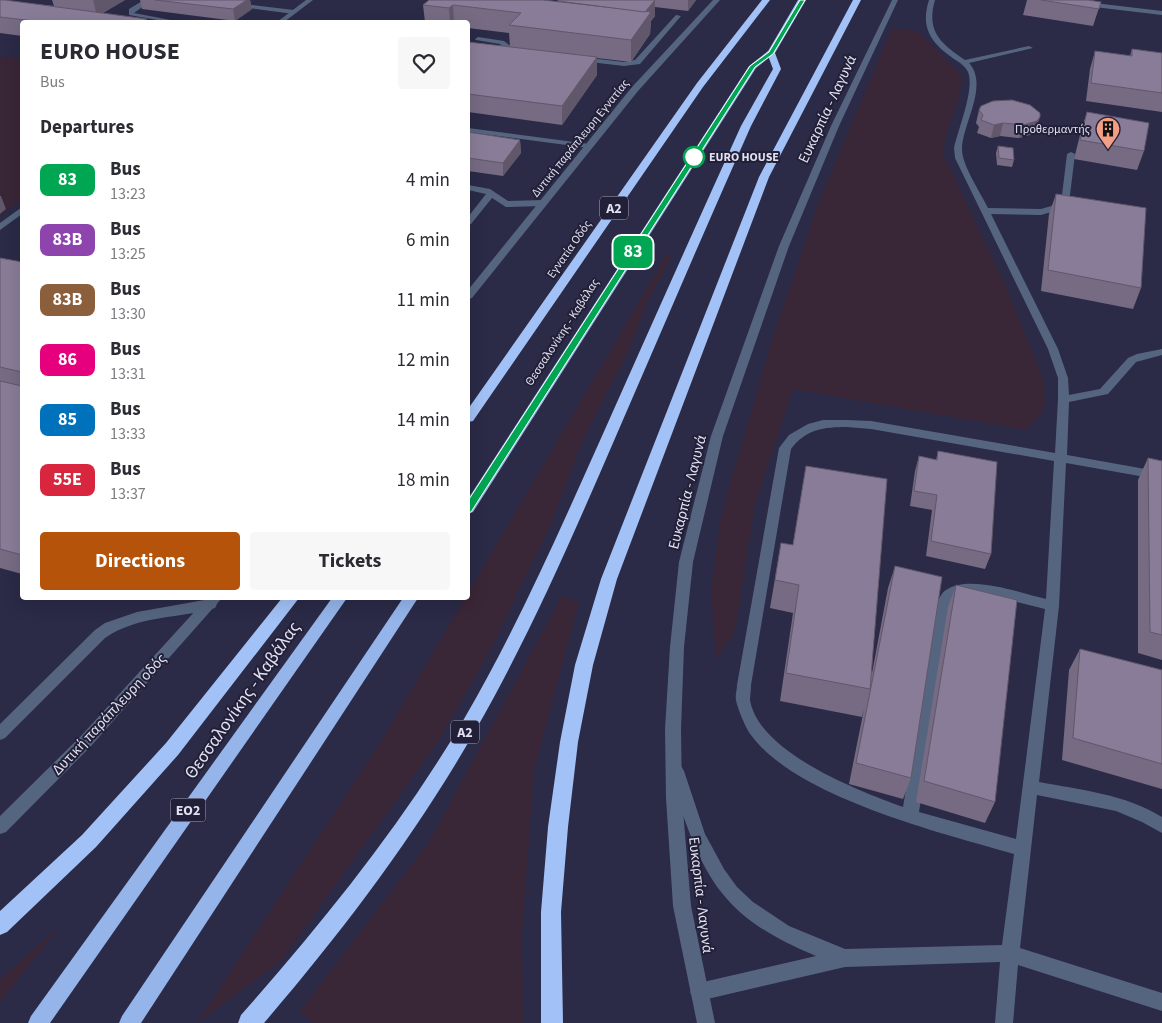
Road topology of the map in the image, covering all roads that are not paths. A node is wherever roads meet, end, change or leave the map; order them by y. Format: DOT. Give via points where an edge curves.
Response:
graph roads {
  1 [pos="149,0"];
  2 [pos="310,0"];
  3 [pos="717,0"];
  4 [pos="766,0"];
  5 [pos="802,0"];
  6 [pos="857,0"];
  7 [pos="895,0"];
  8 [pos="932,0"];
  9 [pos="1052,0"];
  10 [pos="230,4"];
  11 [pos="294,12"];
  12 [pos="1162,13"];
  13 [pos="678,16"];
  14 [pos="166,20"];
  15 [pos="283,20"];
  16 [pos="676,32"];
  17 [pos="478,39"];
  18 [pos="1029,48"];
  19 [pos="526,52"];
  20 [pos="771,53"];
  21 [pos="575,58"];
  22 [pos="963,62"];
  23 [pos="470,130"];
  24 [pos="589,146"];
  25 [pos="1071,154"];
  26 [pos="470,188"];
  27 [pos="492,193"];
  28 [pos="544,203"];
  29 [pos="986,211"];
  30 [pos="20,212"];
  31 [pos="470,220"];
  32 [pos="0,227"];
  33 [pos="471,286"];
  34 [pos="1162,352"];
  35 [pos="1064,400"];
  36 [pos="470,415"];
  37 [pos="1062,458"];
  38 [pos="1162,476"];
  39 [pos="470,506"];
  40 [pos="289,600"];
  41 [pos="339,600"];
  42 [pos="410,600"];
  43 [pos="213,601"];
  44 [pos="1052,606"];
  45 [pos="0,734"];
  46 [pos="673,761"];
  47 [pos="1030,787"];
  48 [pos="910,816"];
  49 [pos="1162,826"];
  50 [pos="0,827"];
  51 [pos="1023,849"];
  52 [pos="0,925"];
  53 [pos="1010,954"];
  54 [pos="845,958"];
  55 [pos="699,992"];
  56 [pos="1161,1000"];
  57 [pos="38,1023"];
  58 [pos="129,1023"];
  59 [pos="249,1023"];
  60 [pos="552,1023"];
  61 [pos="706,1023"];
  62 [pos="1004,1023"];
  1 -- 14 [label="street" via="132,10 131,14"];
  2 -- 11 [label="street"];
  3 -- 16 [label="street, Δυτική παράπλευρη Εγνατίας"];
  4 -- 36 [label="highway, Εγνατία Οδός / Α2" via="700,85"];
  5 -- 20 [label="highway"];
  6 -- 60 [label="highway" via="764,176 609,580 584,664 569,742 558,827 551,912"];
  7 -- 46 [label="street, Ευκαρπία - Λαγυνά" via="796,214 717,436 686,562 677,647"];
  8 -- 22 [label="street" via="927,17 932,34"];
  9 -- 12 [label="street"];
  10 -- 11 [label="street"];
  11 -- 15 [label="street"];
  13 -- 16 [label="street"];
  16 -- 21 [label="street" via="637,62 624,64"];
  16 -- 24 [label="street, Δυτική παράπλευρη Εγνατίας"];
  17 -- 19 [label="street" via="502,42 511,50"];
  18 -- 22 [label="street"];
  20 -- 39 [label="highway, Θεσσαλονίκης - Καβάλας" via="752,66"];
  20 -- 59 [label="highway, Α2" via="777,69 746,126 565,533 497,675 450,758 409,821 353,898"];
  22 -- 29 [label="street" via="972,73 973,82 958,154"];
  23 -- 24 [label="street"];
  24 -- 28 [label="street, Δυτική παράπλευρη Εγνατίας"];
  25 -- 29 [label="street" via="1062,206 1041,212"];
  26 -- 27 [label="street"];
  27 -- 28 [label="street" via="506,204"];
  27 -- 31 [label="street"];
  28 -- 33 [label="street, Δυτική παράπλευρη Εγνατίας"];
  29 -- 35 [label="street" via="1053,349 1063,378"];
  30 -- 32 [label="street"];
  34 -- 35 [label="street" via="1132,360 1104,392"];
  35 -- 37 [label="street"];
  37 -- 38 [label="street"];
  37 -- 44 [label="street"];
  37 -- 48 [label="street" via="842,423 821,424 802,430 785,448 750,642 743,701 757,731 789,761 832,786"];
  40 -- 52 [label="highway" via="172,749 89,841"];
  41 -- 57 [label="highway, Θεσσαλονίκης - Καβάλας / ΕΟ2"];
  42 -- 58 [label="highway"];
  43 -- 45 [label="street" via="112,625"];
  43 -- 50 [label="street, Δυτική παράπλευρη οδός" via="86,741"];
  44 -- 47 [label="street"];
  44 -- 48 [label="street" via="970,588 946,598"];
  46 -- 54 [label="street" via="700,840 726,887 771,927 806,945"];
  46 -- 55 [label="street, Ευκαρπία - Λαγυνά" via="682,906"];
  47 -- 49 [label="street" via="1119,805"];
  47 -- 51 [label="street"];
  48 -- 51 [label="street"];
  51 -- 53 [label="street"];
  53 -- 54 [label="street"];
  53 -- 56 [label="street"];
  53 -- 62 [label="street"];
  54 -- 55 [label="street"];
  55 -- 61 [label="street, Ευκαρπία - Λαγυνά"];
}
